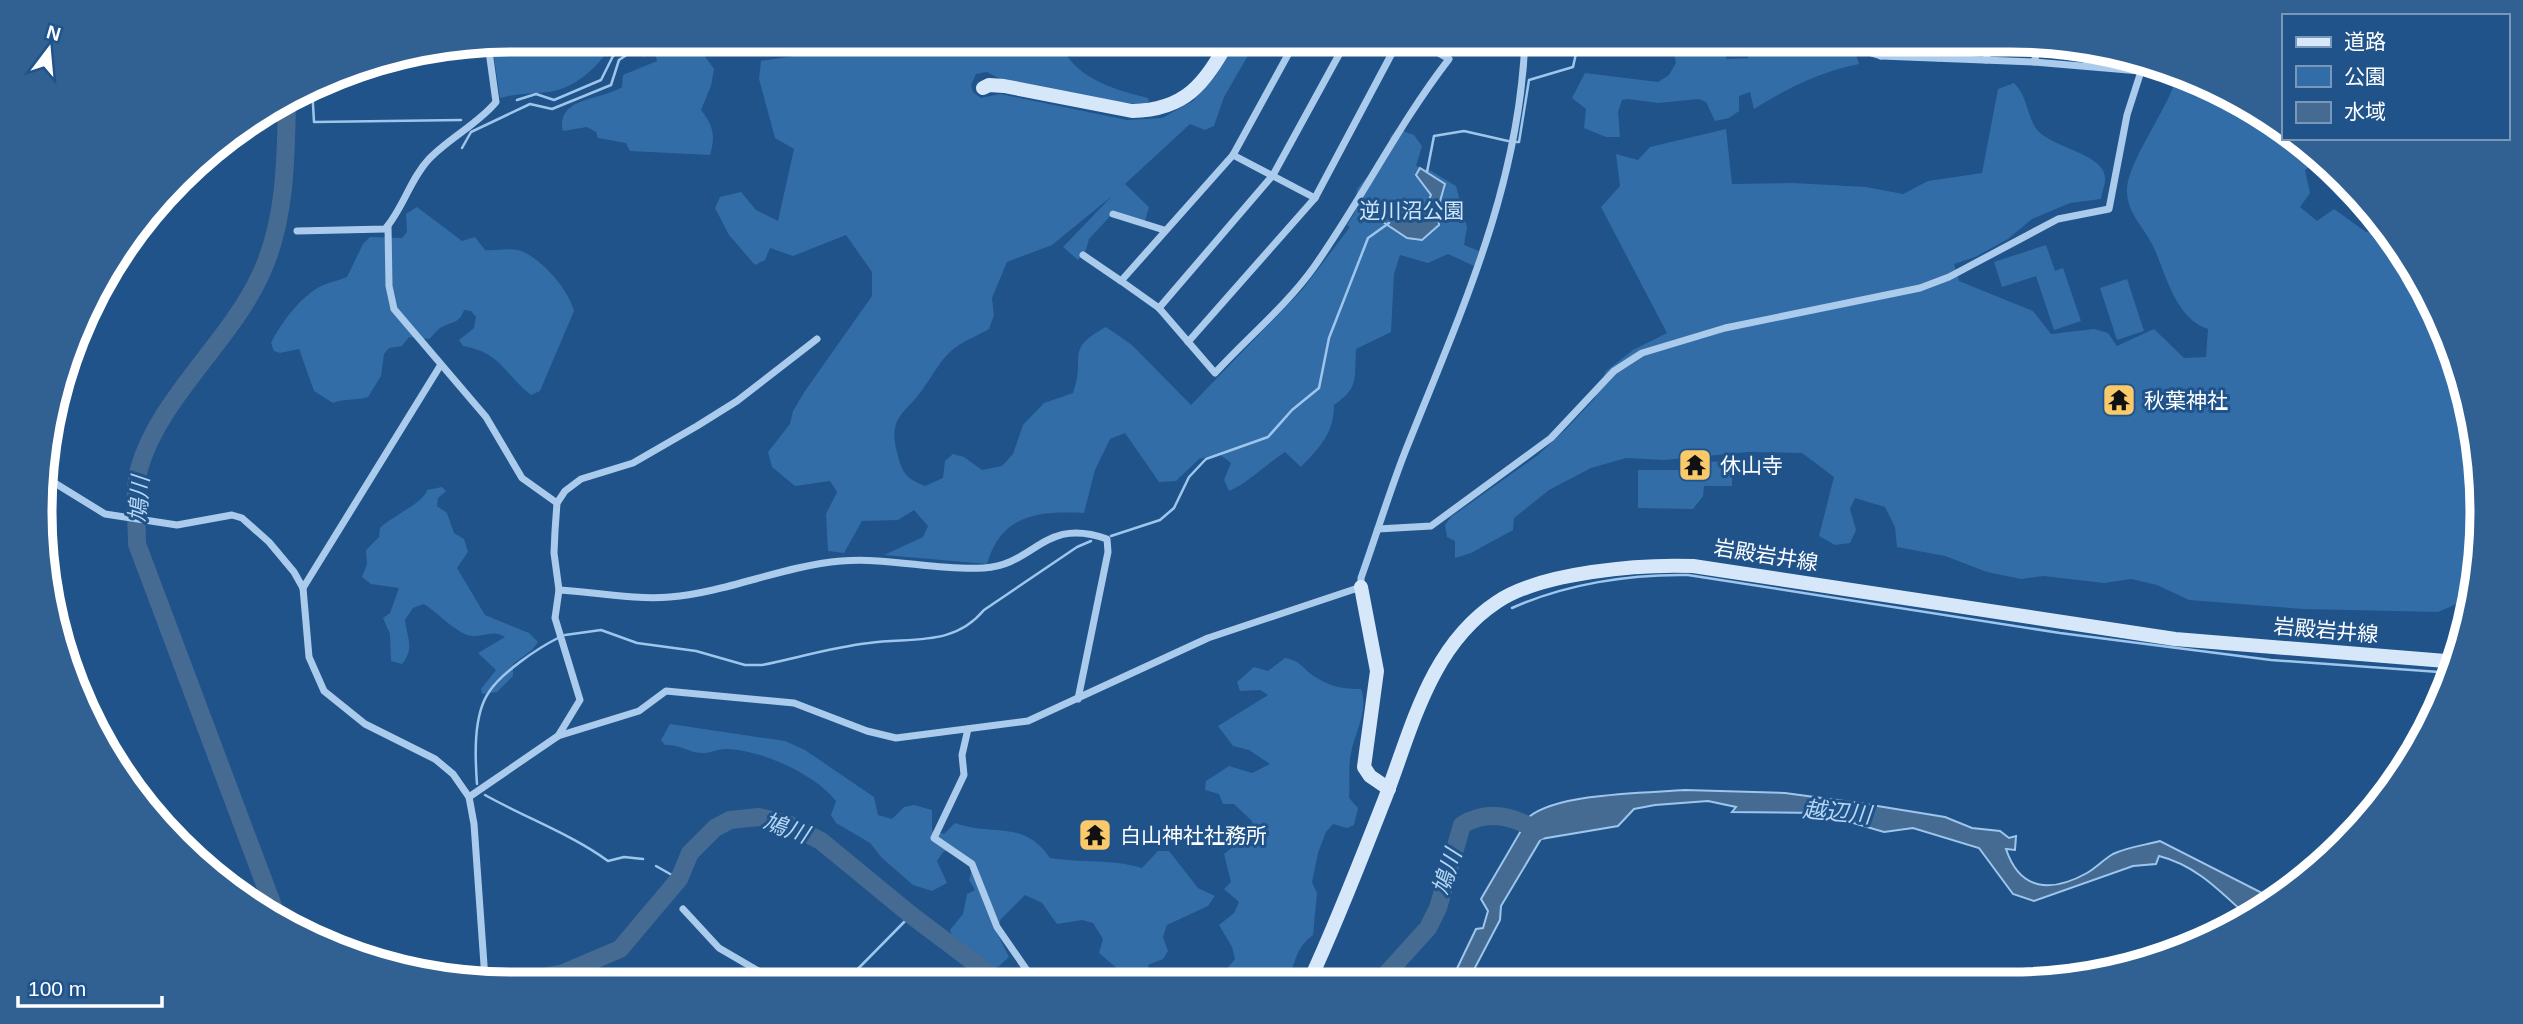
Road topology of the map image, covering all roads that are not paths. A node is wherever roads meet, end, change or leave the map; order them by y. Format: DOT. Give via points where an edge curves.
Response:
graph roads {
  1 [pos="1222,52"];
  2 [pos="1289,52"];
  3 [pos="1341,52"];
  4 [pos="1393,52"];
  5 [pos="1439,52"];
  6 [pos="1524,52"];
  7 [pos="1871,52"];
  8 [pos="1882,52"];
  9 [pos="1940,52"];
  10 [pos="1988,52"];
  11 [pos="489,53"];
  12 [pos="2037,53"];
  13 [pos="1443,54"];
  14 [pos="1881,55"];
  15 [pos="1938,58"];
  16 [pos="2088,59"];
  17 [pos="1986,60"];
  18 [pos="2034,62"];
  19 [pos="2086,65"];
  20 [pos="2140,71"];
  21 [pos="984,88"];
  22 [pos="1233,155"];
  23 [pos="1273,175"];
  24 [pos="1315,198"];
  25 [pos="1113,214"];
  26 [pos="388,226"];
  27 [pos="1164,230"];
  28 [pos="297,231"];
  29 [pos="1083,255"];
  30 [pos="1121,281"];
  31 [pos="1158,308"];
  32 [pos="817,339"];
  33 [pos="1188,342"];
  34 [pos="440,366"];
  35 [pos="53,482"];
  36 [pos="557,503"];
  37 [pos="1378,529"];
  38 [pos="1361,587"];
  39 [pos="303,588"];
  40 [pos="559,590"];
  41 [pos="2446,661"];
  42 [pos="1078,699"];
  43 [pos="968,729"];
  44 [pos="558,736"];
  45 [pos="1388,789"];
  46 [pos="469,797"];
  47 [pos="683,909"];
  48 [pos="485,971"];
  49 [pos="760,972"];
  50 [pos="1028,972"];
  51 [pos="1314,972"];
  1 -- 21 [label="main road" via="1205,81 1191,94 1150,111 1004,86"];
  2 -- 22 [label="street"];
  3 -- 23 [label="street"];
  4 -- 24 [label="street"];
  5 -- 13 [label="street"];
  6 -- 37 [label="street" via="1513,150 1494,218"];
  7 -- 14 [label="street"];
  8 -- 14 [label="street"];
  9 -- 15 [label="street"];
  10 -- 17 [label="street"];
  11 -- 26 [label="street" via="496,102 427,161"];
  12 -- 18 [label="street"];
  13 -- 33 [label="street" via="1449,59 1410,111 1312,270 1215,373"];
  14 -- 15 [label="street"];
  15 -- 17 [label="street"];
  16 -- 19 [label="street"];
  17 -- 18 [label="street"];
  18 -- 19 [label="street"];
  19 -- 20 [label="street"];
  20 -- 37 [label="street" via="2109,209 2058,219 1920,288 1725,328 1642,353 1614,371 1551,438 1438,521 1418,529"];
  22 -- 23 [label="street"];
  22 -- 27 [label="street"];
  23 -- 24 [label="street"];
  23 -- 31 [label="street"];
  24 -- 33 [label="street"];
  25 -- 27 [label="street"];
  26 -- 28 [label="street" via="374,231"];
  26 -- 34 [label="street" via="394,309"];
  27 -- 30 [label="street"];
  29 -- 30 [label="street"];
  30 -- 31 [label="street"];
  31 -- 33 [label="street"];
  32 -- 36 [label="street" via="737,401 633,463 572,483"];
  34 -- 36 [label="street" via="486,417 522,478"];
  34 -- 39 [label="street"];
  35 -- 39 [label="street" via="110,515 191,524 232,515 242,518 277,552"];
  36 -- 40 [label="street" via="554,553"];
  37 -- 38 [label="street"];
  38 -- 42 [label="street" via="1208,638"];
  38 -- 45 [label="main road" via="1377,671 1364,767"];
  39 -- 46 [label="street" via="309,657 324,691 365,724 435,759"];
  40 -- 42 [label="street" via="670,597 795,569 864,560 984,568 1008,563 1063,533 1091,533 1107,538 1108,552"];
  40 -- 44 [label="street" via="555,618 580,700"];
  41 -- 45 [label="main road, 岩殿岩井線" via="2175,639 1723,569 1634,567 1530,586 1499,600 1471,622 1440,662"];
  42 -- 43 [label="street" via="1028,721"];
  43 -- 44 [label="street" via="908,738 882,736 794,703 676,690 666,691 639,711"];
  43 -- 50 [label="street" via="962,755 964,775 934,838 972,864 997,927"];
  44 -- 46 [label="street"];
  45 -- 51 [label="main road, 岩殿岩井線"];
  46 -- 48 [label="street"];
  47 -- 49 [label="street" via="719,948"];
}
